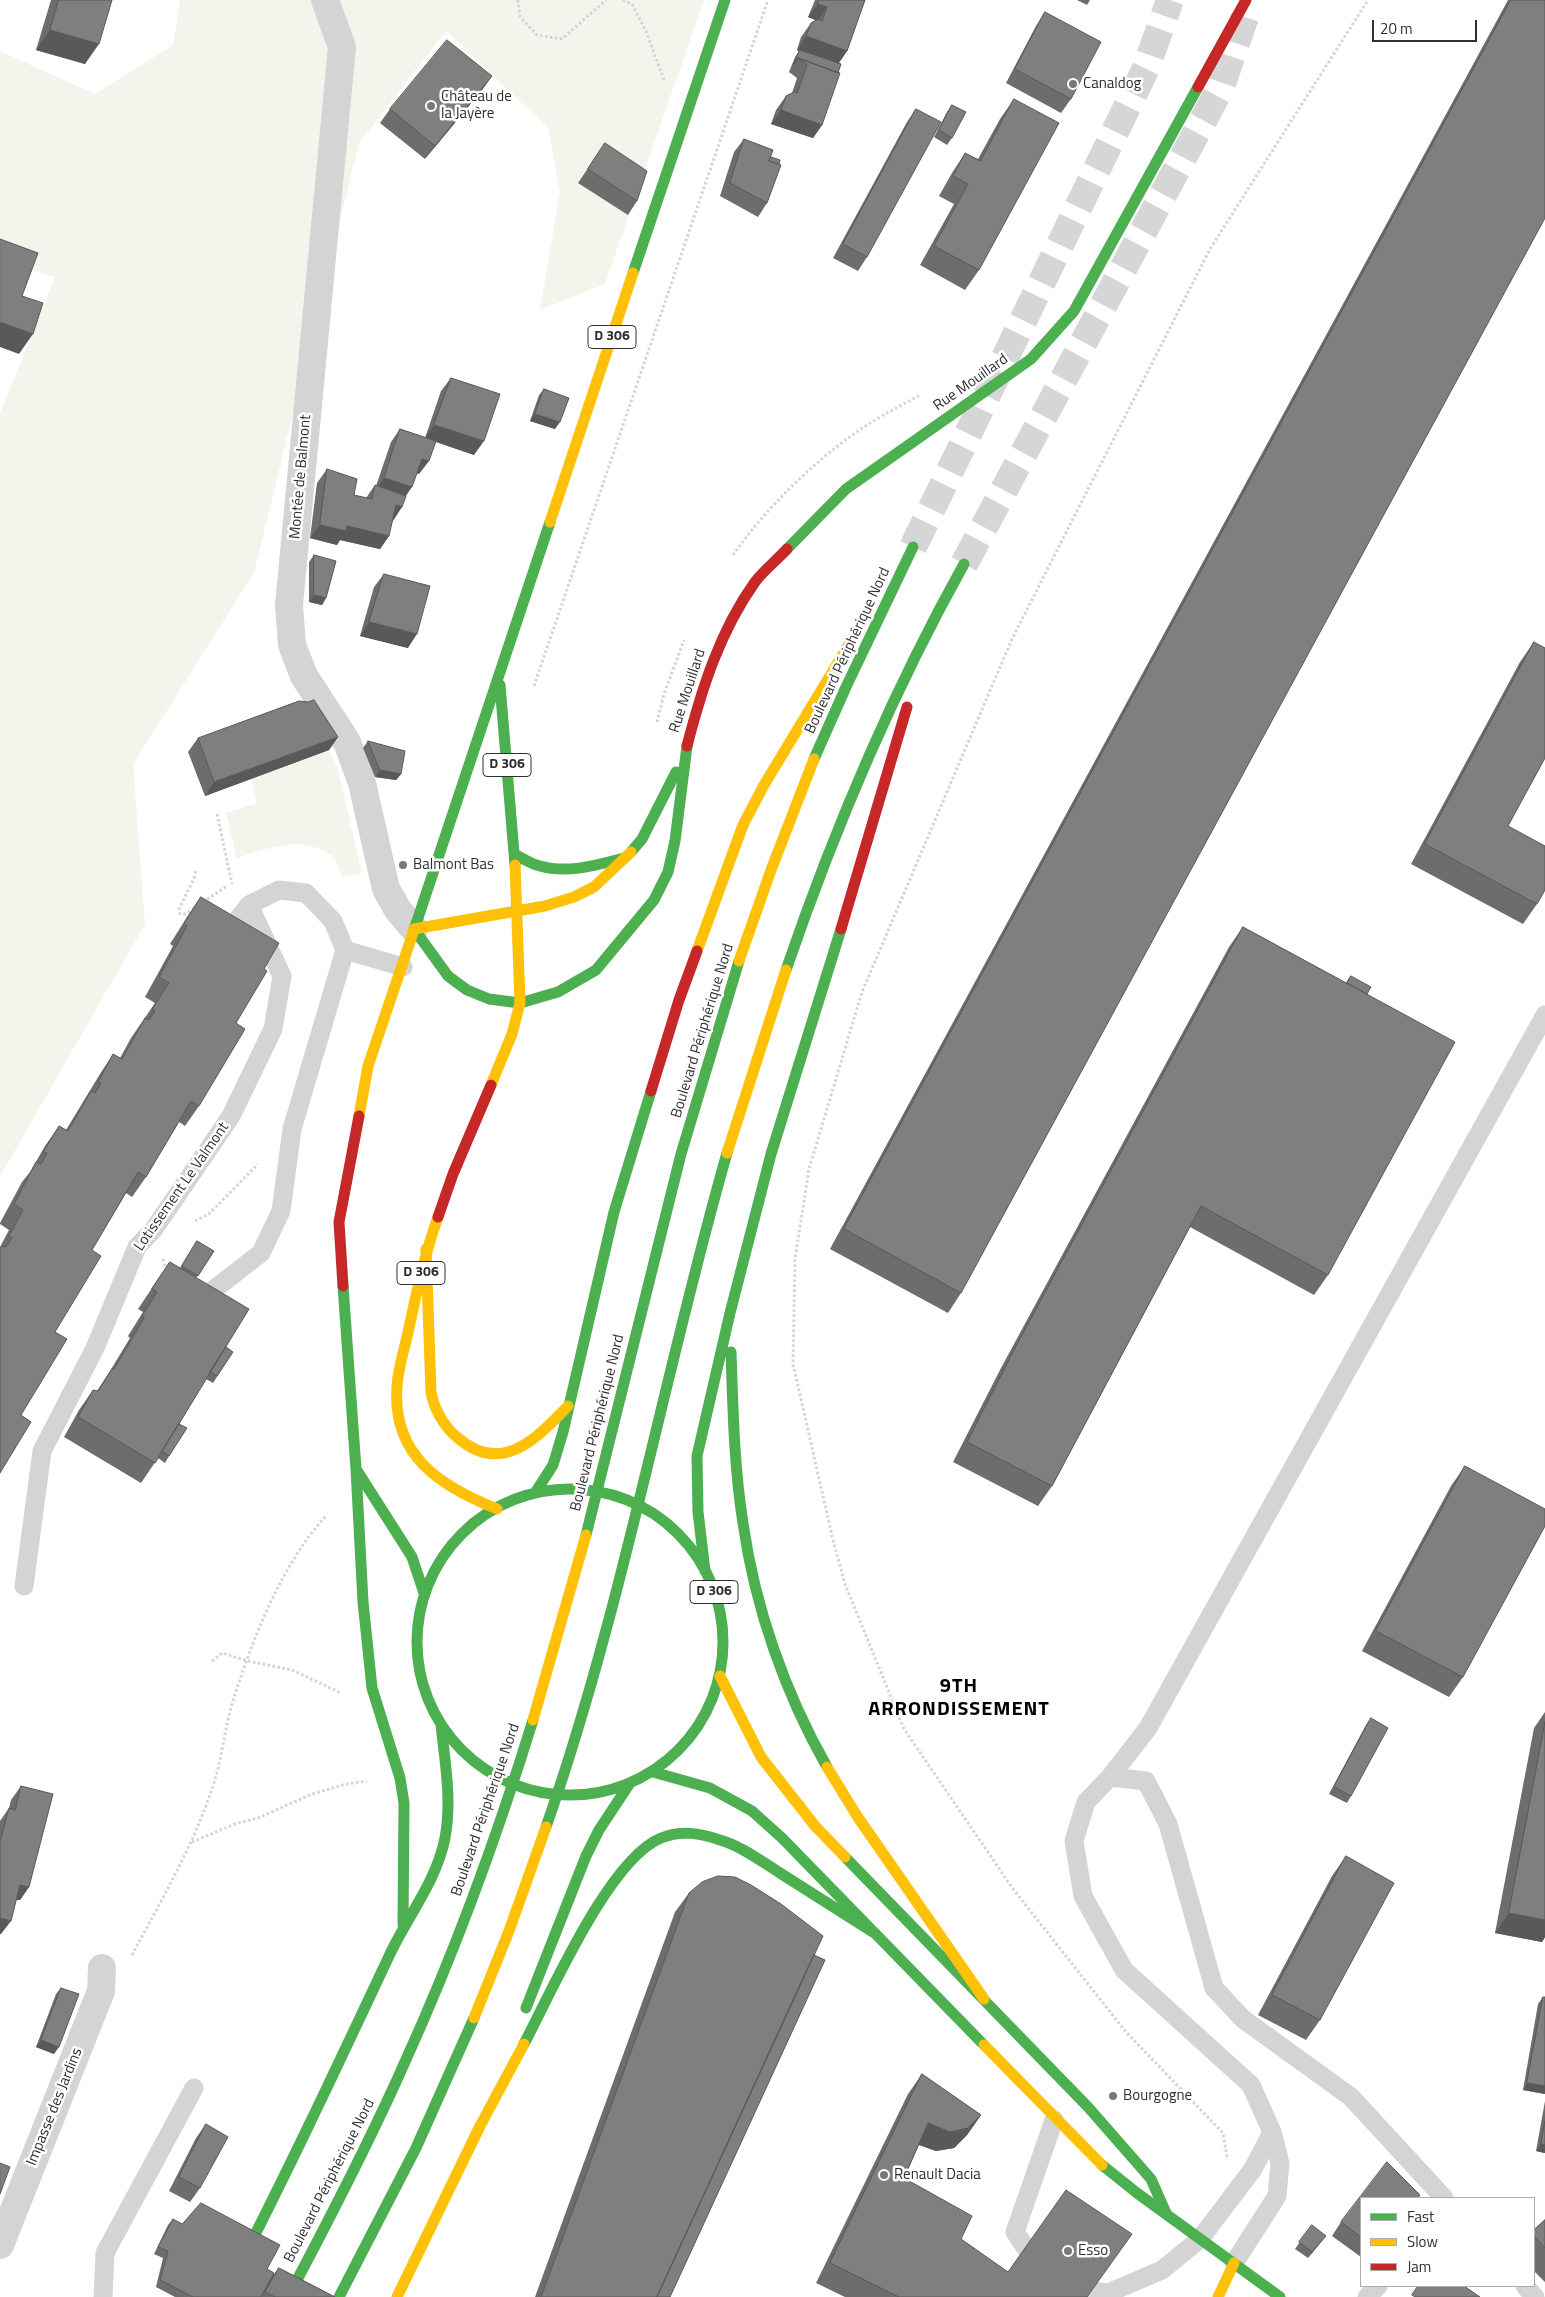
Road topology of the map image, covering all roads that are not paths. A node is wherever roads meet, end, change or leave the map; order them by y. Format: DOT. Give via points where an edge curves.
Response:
graph roads {
  1 [pos="325,0"];
  2 [pos="725,0"];
  3 [pos="1246,0"];
  4 [pos="964,564"];
  5 [pos="934,615"];
  6 [pos="499,675"];
  7 [pos="684,756"];
  8 [pos="516,855"];
  9 [pos="626,858"];
  10 [pos="249,905"];
  11 [pos="517,910"];
  12 [pos="232,927"];
  13 [pos="414,929"];
  14 [pos="345,950"];
  15 [pos="403,967"];
  16 [pos="520,1003"];
  17 [pos="1545,1015"];
  18 [pos="426,1249"];
  19 [pos="208,1294"];
  20 [pos="730,1313"];
  21 [pos="568,1406"];
  22 [pos="356,1469"];
  23 [pos="535,1493"];
  24 [pos="498,1509"];
  25 [pos="705,1571"];
  26 [pos="24,1586"];
  27 [pos="424,1593"];
  28 [pos="720,1676"];
  29 [pos="441,1725"];
  30 [pos="653,1772"];
  31 [pos="1110,1777"];
  32 [pos="630,1783"];
  33 [pos="402,1930"];
  34 [pos="873,1932"];
  35 [pos="101,1980"];
  36 [pos="984,1999"];
  37 [pos="522,2018"];
  38 [pos="515,2036"];
  39 [pos="194,2088"];
  40 [pos="1054,2120"];
  41 [pos="480,2126"];
  42 [pos="1272,2132"];
  43 [pos="1443,2197"];
  44 [pos="1166,2213"];
  45 [pos="1200,2239"];
  46 [pos="0,2244"];
  47 [pos="1234,2263"];
  48 [pos="1377,2287"];
  49 [pos="1526,2287"];
  50 [pos="103,2297"];
  51 [pos="223,2297"];
  52 [pos="288,2297"];
  53 [pos="339,2297"];
  54 [pos="397,2297"];
  55 [pos="1218,2297"];
  56 [pos="1280,2297"];
  57 [pos="1367,2297"];
  58 [pos="1535,2297"];
  1 -- 13 [label="street, Montée de Balmont" via="342,47 289,605 292,645 304,676 347,742 362,784 386,889"];
  2 -- 6 [label="main road, D 306"];
  3 -- 7 [label="main road, Rue Mouillard" via="1074,311 1031,359 846,489 756,581 733,617 715,655"];
  4 -- 5 [label="main road"];
  5 -- 20 [label="main road" via="771,1154"];
  5 -- 53 [label="main road" via="852,798 813,892 779,988 738,1117 701,1251 622,1576 588,1698 522,1899 472,2023 416,2148"];
  6 -- 8 [label="main road, D 306"];
  6 -- 13 [label="main road, D 306"];
  7 -- 9 [label="main road, Rue Mouillard" via="642,839"];
  7 -- 16 [label="main road, Rue Mouillard" via="675,841 668,872 654,900 596,970 558,992"];
  8 -- 9 [label="main road" via="540,866 568,869"];
  8 -- 11 [label="main road, D 306"];
  9 -- 11 [label="main road, Rue Mouillard" via="594,887 574,897"];
  10 -- 12 [label="lane"];
  10 -- 14 [label="lane" via="279,890 306,892 333,921"];
  10 -- 26 [label="lane, Lotissement Le Valmont" via="282,976 273,1029 232,1116 154,1229 137,1247 95,1348 42,1451"];
  11 -- 13 [label="main road, Rue Mouillard"];
  11 -- 16 [label="main road, D 306"];
  13 -- 15 [label="main road, D 306"];
  13 -- 16 [label="main road, Rue Mouillard" via="448,976 467,990 489,999"];
  14 -- 15 [label="lane"];
  14 -- 19 [label="lane" via="292,1130 281,1211 261,1253"];
  15 -- 22 [label="main road, D 306" via="368,1066 339,1222"];
  16 -- 18 [label="main road, D 306" via="512,1034 453,1174"];
  17 -- 31 [label="lane" via="1148,1728"];
  18 -- 21 [label="main road" via="432,1395 444,1425 455,1438 473,1450 487,1454 510,1452 529,1442"];
  18 -- 24 [label="main road, D 306" via="397,1386 397,1410 402,1432 409,1449 430,1474 469,1498"];
  20 -- 25 [label="main road" via="697,1456 698,1512"];
  20 -- 36 [label="main road" via="732,1429 737,1483 754,1580 777,1656 795,1701 840,1788"];
  21 -- 23 [label="main road" via="553,1466"];
  21 -- 52 [label="main road, Boulevard Périphérique Nord" via="614,1212 679,1000 743,825 840,658 913,546 836,709 785,835 736,970 675,1174 575,1574 537,1709 491,1848 416,2038 337,2205"];
  22 -- 27 [label="main road, D 306" via="412,1557"];
  22 -- 33 [label="main road" via="363,1602 372,1688 400,1778 404,1803"];
  23 -- 24 [label="main road, D 306"];
  23 -- 25 [label="main road, D 306" via="591,1490 642,1507 679,1533"];
  24 -- 27 [label="main road, D 306" via="464,1532 438,1566"];
  25 -- 28 [label="main road, D 306" via="721,1618"];
  27 -- 29 [label="main road, D 306" via="417,1660 426,1695"];
  28 -- 30 [label="main road, D 306" via="696,1732"];
  28 -- 36 [label="main road" via="761,1757 781,1785 815,1826"];
  29 -- 32 [label="main road, D 306" via="460,1749 482,1767 528,1789 570,1795"];
  29 -- 33 [label="main road" via="448,1793 445,1837 438,1865"];
  30 -- 32 [label="main road, D 306"];
  30 -- 34 [label="main road" via="710,1788 752,1811"];
  31 -- 42 [label="lane" via="1086,1802 1074,1841 1084,1896 1124,1970 1251,2085"];
  31 -- 43 [label="lane" via="1146,1781 1168,1824 1214,1988 1243,2019 1351,2097"];
  32 -- 37 [label="main road" via="586,1856"];
  33 -- 51 [label="main road" via="285,2178"];
  34 -- 40 [label="main road"];
  34 -- 41 [label="main road" via="730,1842 686,1832 661,1838 633,1857 607,1890"];
  35 -- 46 [label="street, Impasse des Jardins"];
  36 -- 44 [label="main road" via="1088,2107 1151,2179"];
  38 -- 41 [label="main road"];
  39 -- 50 [label="lane" via="105,2253"];
  40 -- 44 [label="main road" via="1091,2156"];
  40 -- 45 [label="lane" via="1015,2232 1026,2247 1091,2291 1108,2293 1162,2270"];
  41 -- 54 [label="main road"];
  42 -- 45 [label="lane" via="1253,2169"];
  42 -- 47 [label="lane" via="1280,2163 1277,2196"];
  44 -- 45 [label="main road"];
  45 -- 47 [label="main road"];
  47 -- 55 [label="main road"];
  47 -- 56 [label="main road"];
  48 -- 57 [label="lane"];
  49 -- 58 [label="lane"];
}
